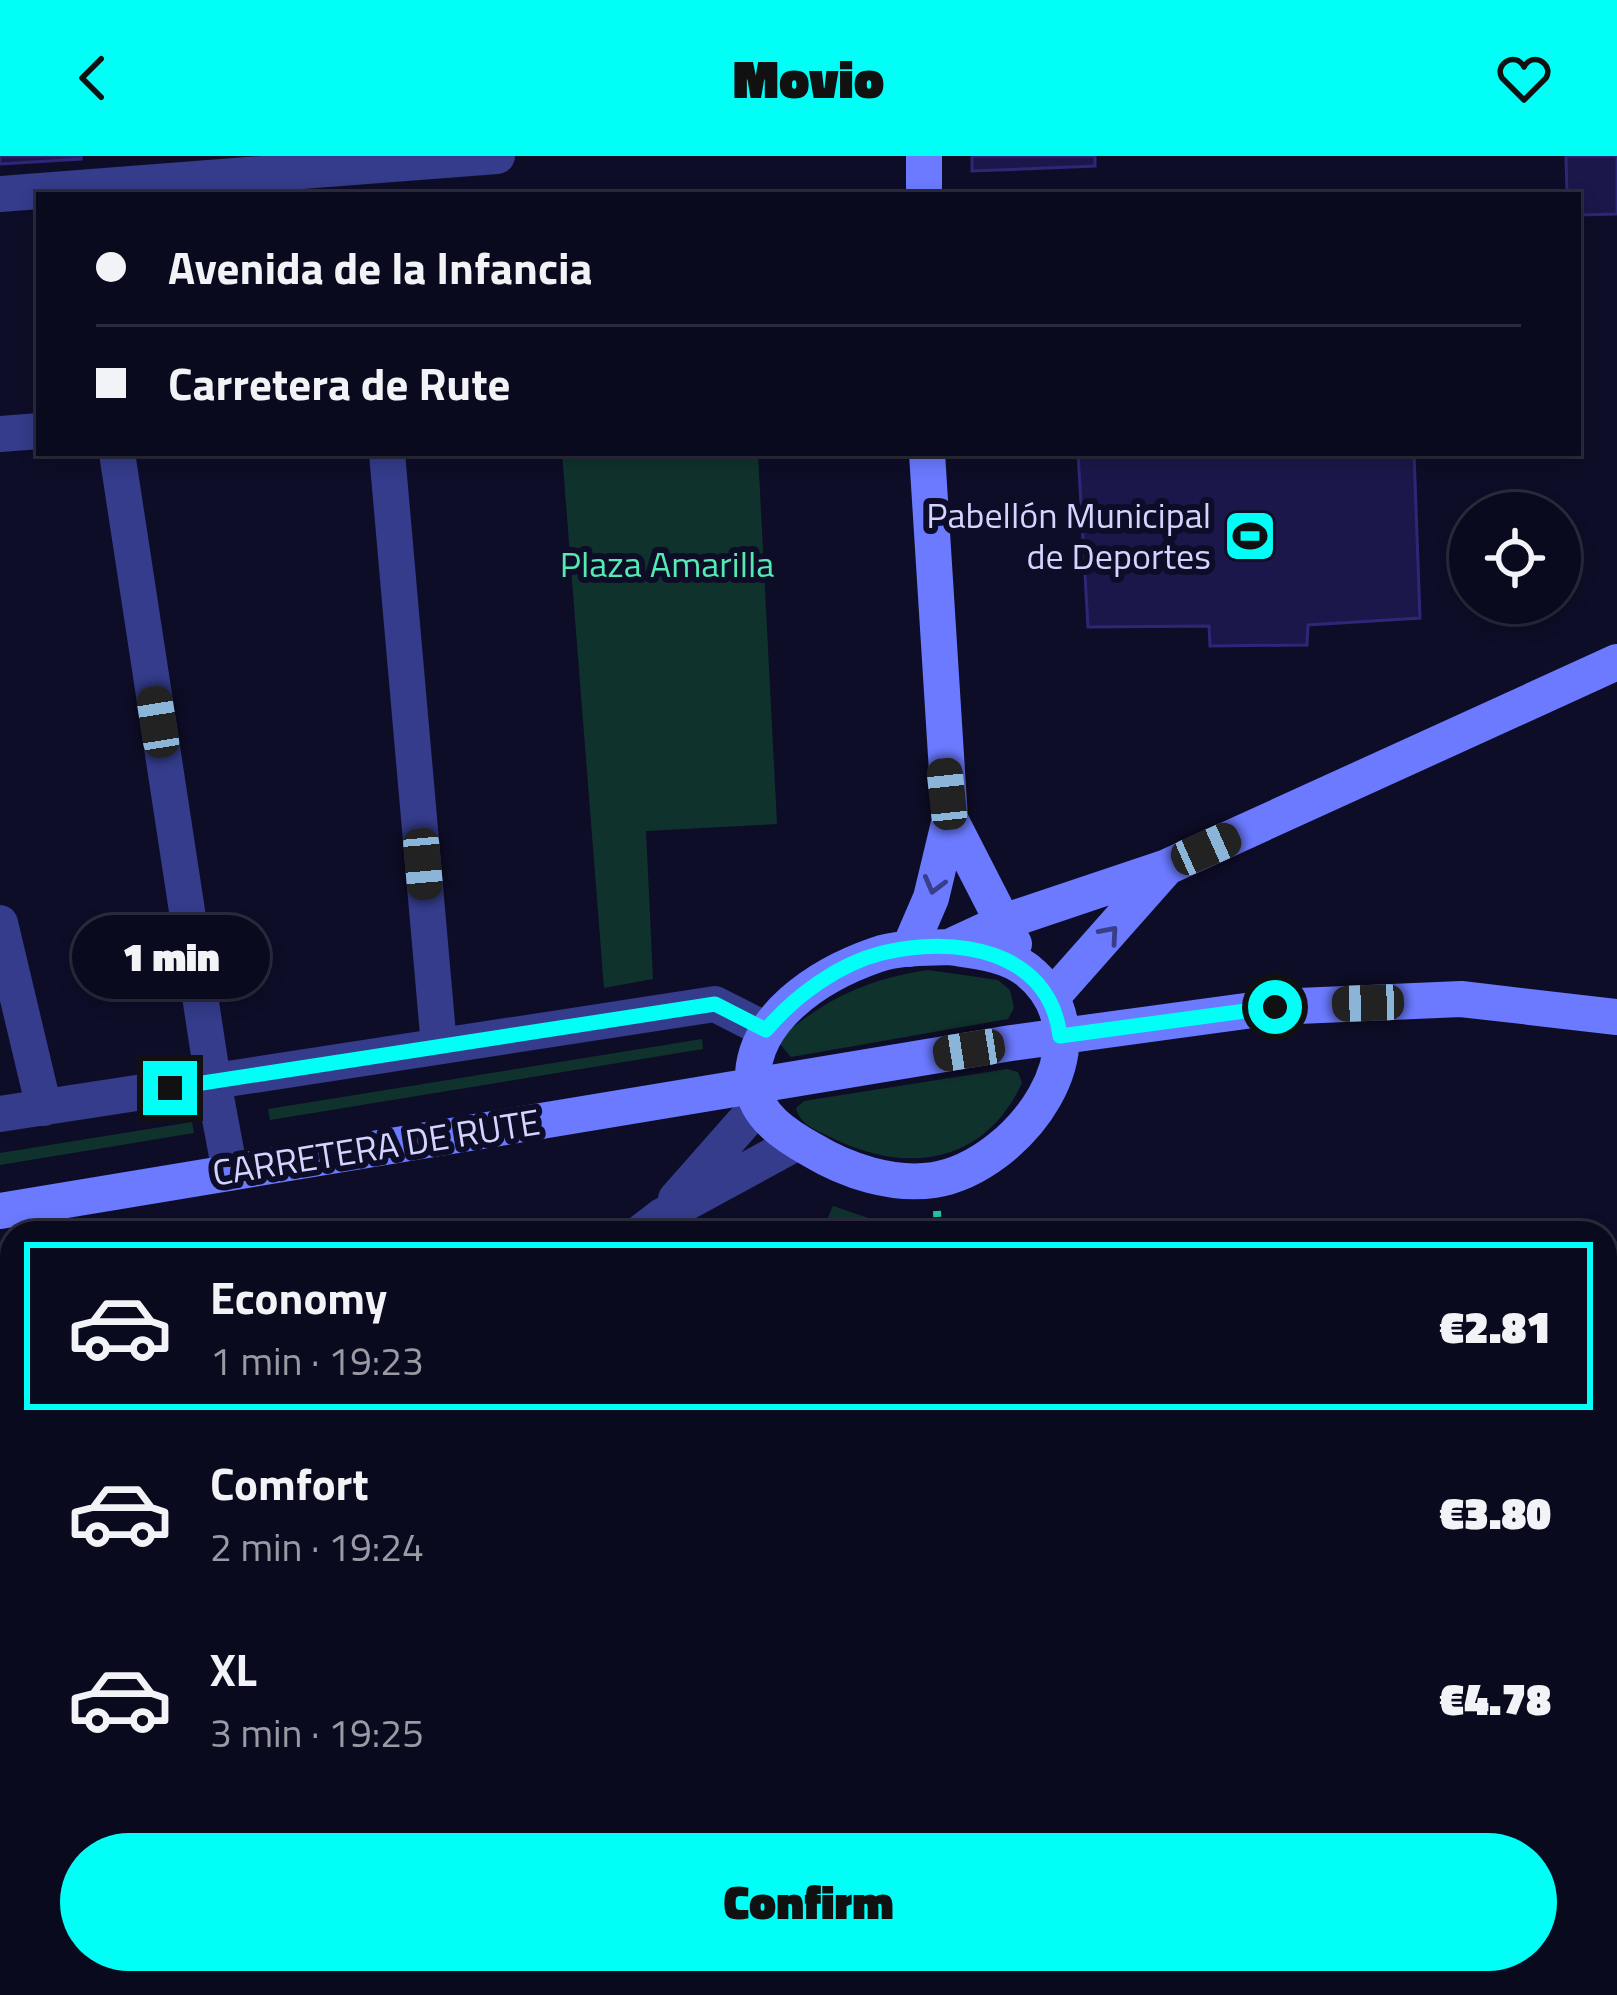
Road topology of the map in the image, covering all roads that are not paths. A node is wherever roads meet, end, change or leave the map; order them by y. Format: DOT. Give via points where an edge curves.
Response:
graph roads {
  1 [pos="497,156"];
  2 [pos="923,156"];
  3 [pos="924,192"];
  4 [pos="0,194"];
  5 [pos="36,431"];
  6 [pos="0,434"];
  7 [pos="117,456"];
  8 [pos="387,456"];
  9 [pos="927,456"];
  10 [pos="1617,662"];
  11 [pos="950,819"];
  12 [pos="1166,867"];
  13 [pos="1003,922"];
  14 [pos="0,923"];
  15 [pos="949,947"];
  16 [pos="910,949"];
  17 [pos="1026,969"];
  18 [pos="1051,998"];
  19 [pos="1617,1017"];
  20 [pos="766,1030"];
  21 [pos="1060,1036"];
  22 [pos="439,1046"];
  23 [pos="213,1081"];
  24 [pos="755,1095"];
  25 [pos="44,1108"];
  26 [pos="0,1114"];
  27 [pos="798,1142"];
  28 [pos="230,1172"];
  29 [pos="0,1211"];
  30 [pos="653,1221"];
  31 [pos="656,1221"];
  1 -- 4 [label="street"];
  2 -- 3 [label="street"];
  5 -- 6 [label="street"];
  7 -- 23 [label="street"];
  8 -- 22 [label="street"];
  9 -- 11 [label="street"];
  10 -- 12 [label="street"];
  11 -- 13 [label="street"];
  11 -- 16 [label="street, one-way" via="932,898"];
  12 -- 13 [label="street"];
  18 -- 12 [label="street, one-way"];
  13 -- 15 [label="street"];
  13 -- 17 [label="street"];
  14 -- 25 [label="street"];
  15 -- 16 [label="street"];
  15 -- 17 [label="street"];
  16 -- 20 [label="street" via="843,969"];
  17 -- 18 [label="street"];
  18 -- 21 [label="street"];
  19 -- 21 [label="street, CARRETERA DE RUTE" via="1461,999 1275,1007"];
  20 -- 22 [label="street" via="715,1004"];
  20 -- 24 [label="street" via="756,1052"];
  21 -- 24 [label="street, CARRETERA DE RUTE"];
  21 -- 27 [label="street" via="1053,1085 1007,1145 975,1168 907,1182 830,1161"];
  22 -- 23 [label="street"];
  23 -- 25 [label="street"];
  23 -- 28 [label="street"];
  24 -- 27 [label="street"];
  24 -- 28 [label="street, CARRETERA DE RUTE"];
  24 -- 30 [label="street"];
  25 -- 26 [label="street"];
  27 -- 31 [label="street"];
  28 -- 29 [label="street, CARRETERA DE RUTE"];
}
